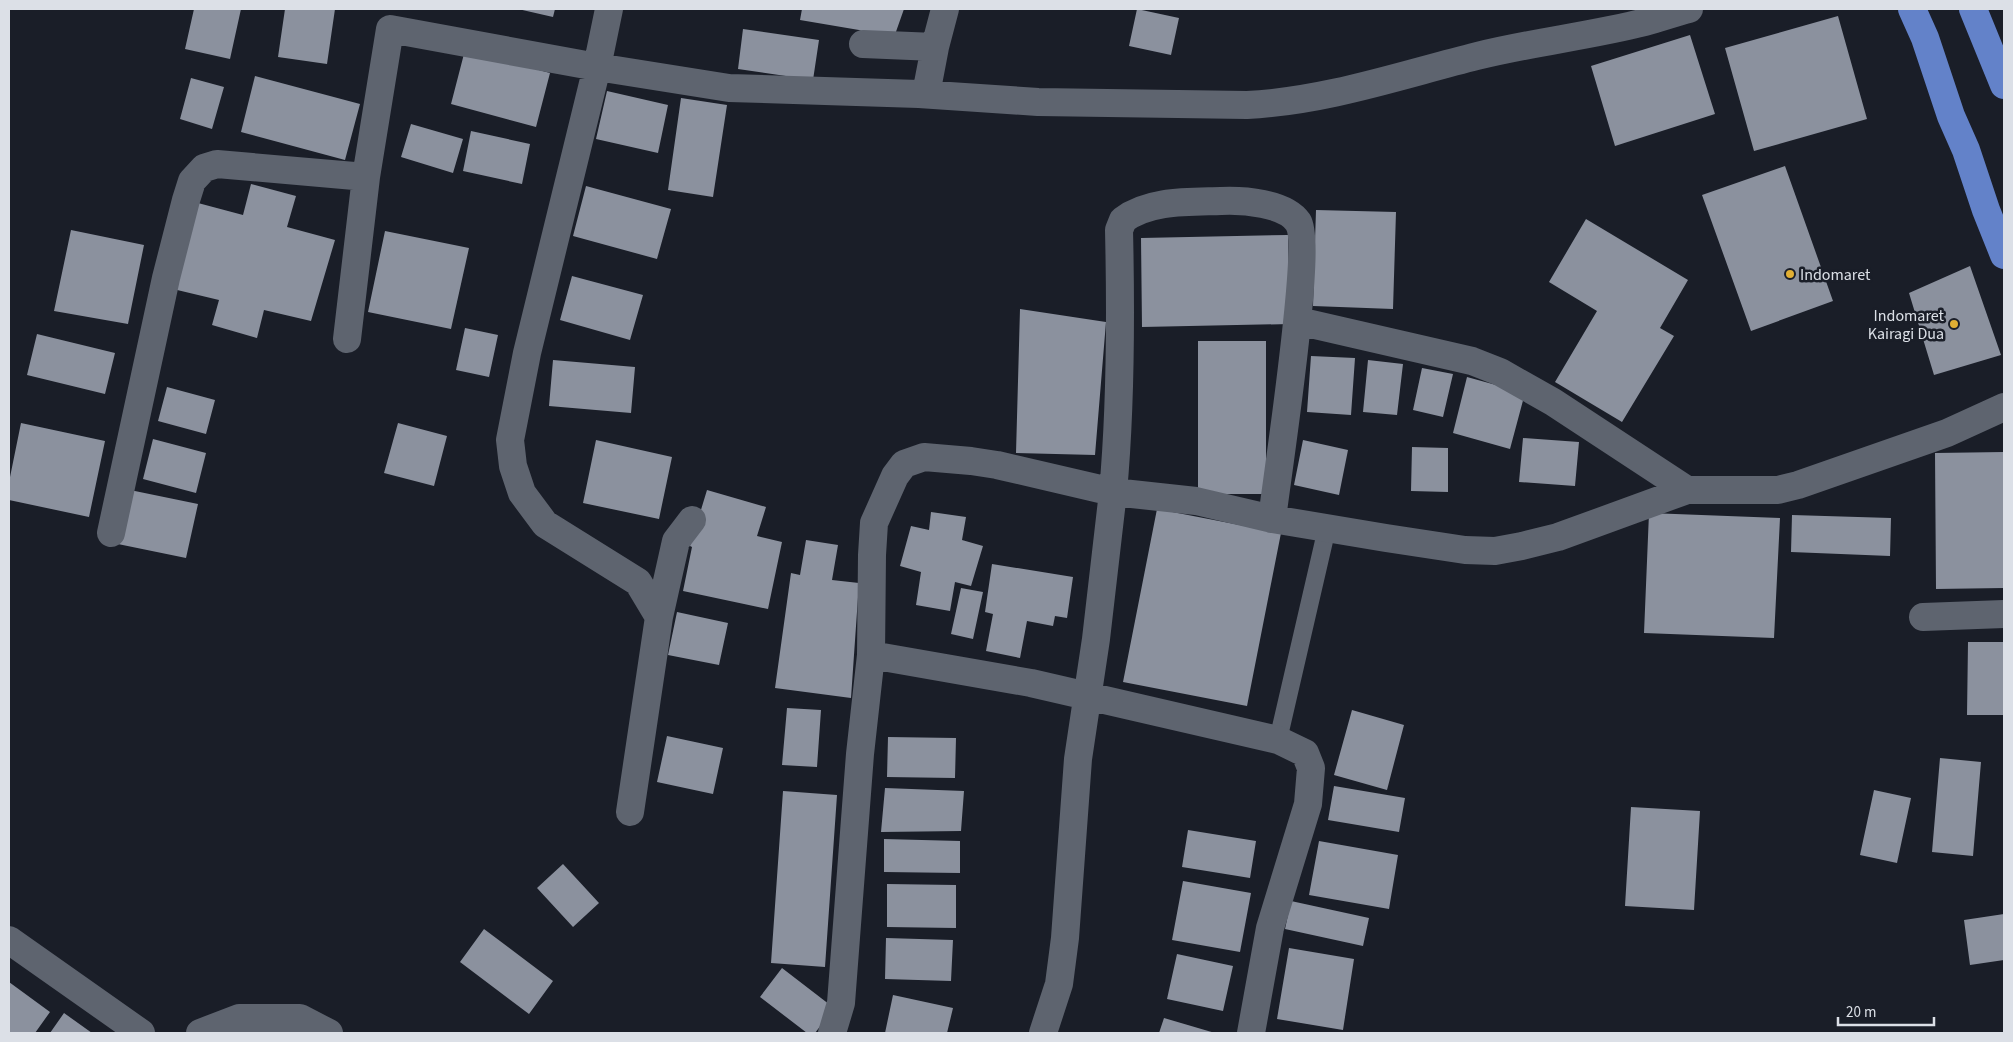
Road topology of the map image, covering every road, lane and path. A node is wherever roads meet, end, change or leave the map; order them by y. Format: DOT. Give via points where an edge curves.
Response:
graph roads {
  1 [pos="609,9"];
  2 [pos="945,9"];
  3 [pos="1689,9"];
  4 [pos="1912,9"];
  5 [pos="1973,9"];
  6 [pos="392,19"];
  7 [pos="863,44"];
  8 [pos="935,47"];
  9 [pos="597,67"];
  10 [pos="2004,85"];
  11 [pos="926,94"];
  12 [pos="366,178"];
  13 [pos="2004,255"];
  14 [pos="1298,321"];
  15 [pos="346,339"];
  16 [pos="2004,407"];
  17 [pos="1687,490"];
  18 [pos="1113,492"];
  19 [pos="1272,519"];
  20 [pos="692,520"];
  21 [pos="1327,528"];
  22 [pos="111,533"];
  23 [pos="2004,614"];
  24 [pos="659,617"];
  25 [pos="1923,618"];
  26 [pos="871,655"];
  27 [pos="1087,695"];
  28 [pos="1278,740"];
  29 [pos="630,812"];
  30 [pos="9,940"];
  31 [pos="141,1033"];
  32 [pos="200,1033"];
  33 [pos="329,1033"];
  34 [pos="832,1033"];
  35 [pos="1043,1033"];
  36 [pos="1250,1033"];
  1 -- 9 [label="street"];
  2 -- 8 [label="street"];
  3 -- 11 [label="street" via="1644,22 1479,56 1322,96 1276,103 1038,102"];
  4 -- 13 [label="highway"];
  5 -- 10 [label="highway"];
  6 -- 9 [label="street"];
  6 -- 12 [label="street"];
  7 -- 8 [label="street"];
  8 -- 11 [label="street"];
  9 -- 11 [label="street" via="729,88"];
  9 -- 24 [label="street" via="527,353 510,440 513,466 522,493 545,524 638,582"];
  12 -- 15 [label="street"];
  12 -- 22 [label="street" via="217,164 204,168 192,181 166,278"];
  14 -- 17 [label="street" via="1472,361 1500,372 1553,402"];
  14 -- 18 [label="street" via="1302,245 1300,225 1292,214 1267,205 1224,201 1141,209 1122,220 1119,230 1117,449"];
  14 -- 19 [label="street"];
  16 -- 17 [label="street" via="1947,433 1798,485 1778,490"];
  17 -- 21 [label="street" via="1558,537 1495,551 1465,550"];
  18 -- 19 [label="street" via="1196,502"];
  18 -- 26 [label="street" via="971,461 924,457 904,464 895,476 874,523"];
  18 -- 27 [label="street"];
  19 -- 21 [label="street"];
  20 -- 24 [label="street" via="676,541"];
  21 -- 28 [label="lane"];
  23 -- 25 [label="street"];
  24 -- 29 [label="street"];
  26 -- 27 [label="street"];
  26 -- 34 [label="street" via="841,1002"];
  27 -- 28 [label="street"];
  27 -- 35 [label="street" via="1078,759 1065,938 1059,984"];
  28 -- 36 [label="street" via="1305,753 1311,768 1308,804 1270,928"];
  30 -- 31 [label="street"];
  32 -- 33 [label="street" via="239,1018 300,1018"];
}
